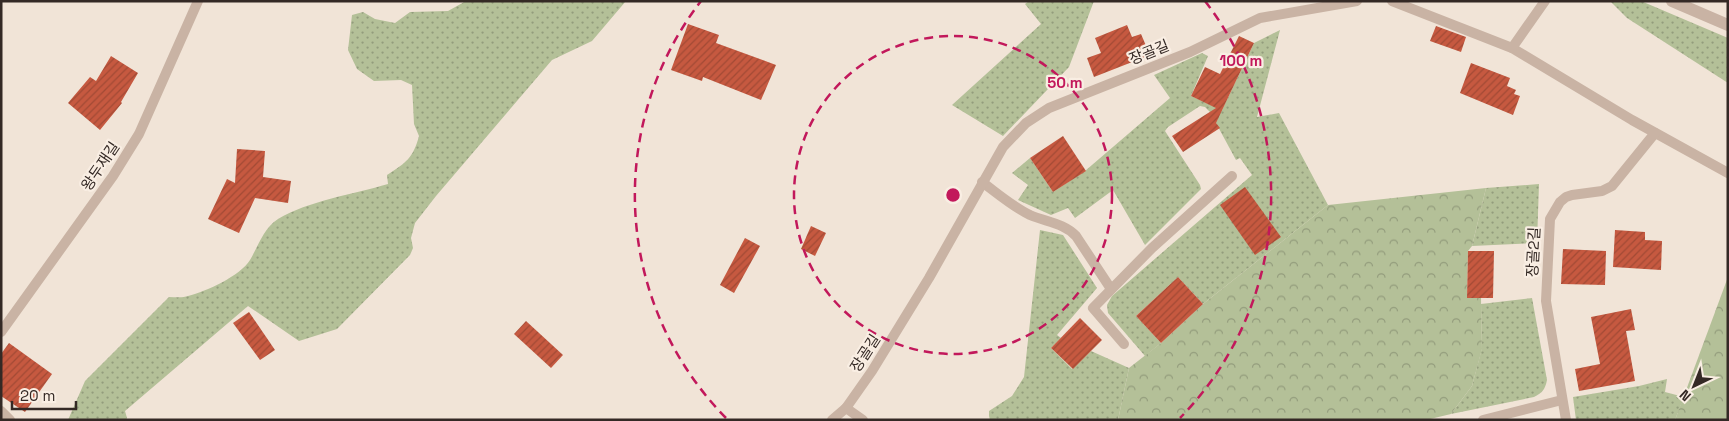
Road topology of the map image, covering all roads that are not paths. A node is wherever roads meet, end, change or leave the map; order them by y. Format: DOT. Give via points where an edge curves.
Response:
graph roads {
  1 [pos="198,1"];
  2 [pos="1358,1"];
  3 [pos="1392,1"];
  4 [pos="1545,1"];
  5 [pos="1672,1"];
  6 [pos="1728,25"];
  7 [pos="1512,48"];
  8 [pos="1655,133"];
  9 [pos="1728,173"];
  10 [pos="1232,176"];
  11 [pos="982,182"];
  12 [pos="1111,289"];
  13 [pos="1,332"];
  14 [pos="1124,344"];
  15 [pos="1562,400"];
  16 [pos="846,408"];
  17 [pos="1,411"];
  18 [pos="10,420"];
  19 [pos="832,420"];
  20 [pos="863,420"];
  21 [pos="1483,420"];
  22 [pos="1566,420"];
  1 -- 13 [label="lane, 왕두재길" via="139,134 113,176"];
  2 -- 11 [label="lane, 장골길" via="1260,18 1190,52 1049,108 1026,123 1003,147"];
  3 -- 7 [label="lane"];
  4 -- 7 [label="lane"];
  5 -- 6 [label="street"];
  7 -- 8 [label="lane"];
  8 -- 9 [label="lane"];
  8 -- 15 [label="lane, 장골2길" via="1607,190 1566,198 1550,219 1546,301"];
  10 -- 12 [label="lane"];
  11 -- 12 [label="lane" via="1031,216 1069,228"];
  11 -- 16 [label="lane, 장골길" via="930,278"];
  12 -- 14 [label="lane" via="1093,308"];
  15 -- 21 [label="lane"];
  15 -- 22 [label="lane, 장골2길"];
  16 -- 19 [label="lane, 장골길"];
  16 -- 20 [label="lane"];
  17 -- 18 [label="lane"];
}
